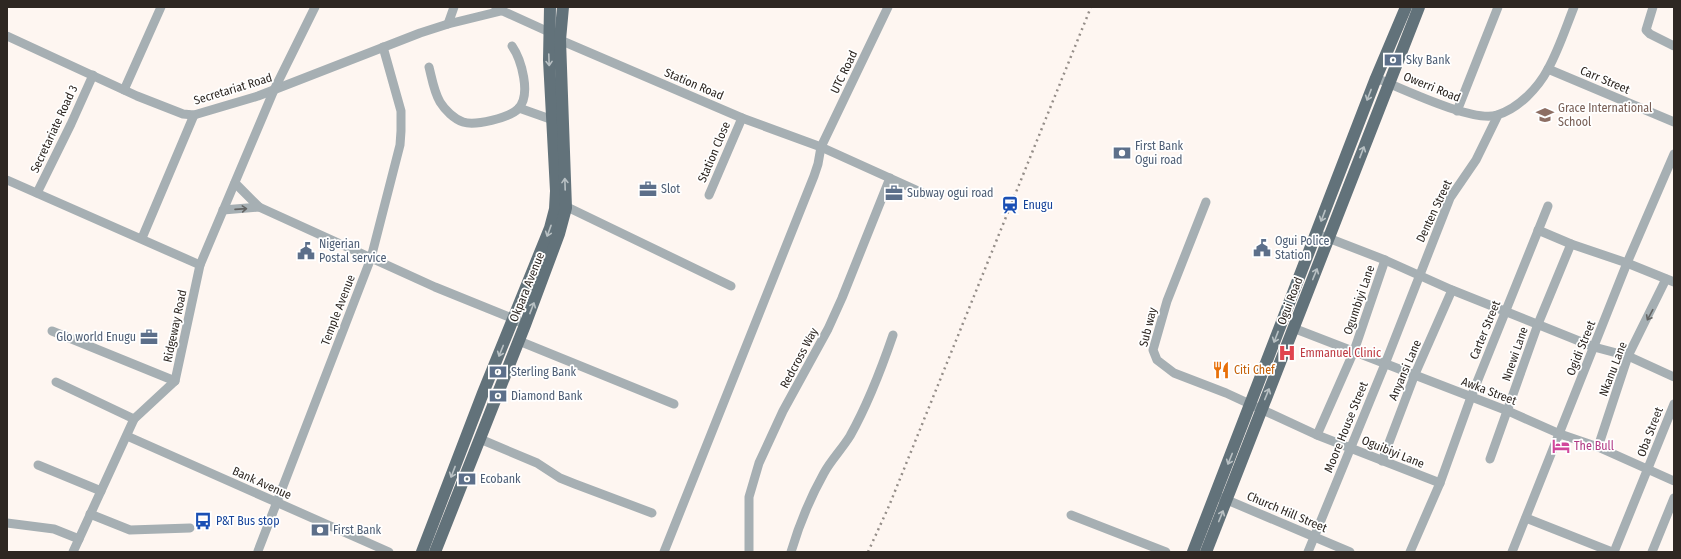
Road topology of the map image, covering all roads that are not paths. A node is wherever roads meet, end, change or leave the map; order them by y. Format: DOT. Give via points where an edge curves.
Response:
graph roads {
  1 [pos="162,7"];
  2 [pos="315,7"];
  3 [pos="454,7"];
  4 [pos="493,7"];
  5 [pos="550,7"];
  6 [pos="563,7"];
  7 [pos="888,7"];
  8 [pos="1406,7"];
  9 [pos="1419,7"];
  10 [pos="1498,7"];
  11 [pos="1574,7"];
  12 [pos="1653,7"];
  13 [pos="501,11"];
  14 [pos="448,24"];
  15 [pos="548,32"];
  16 [pos="7,36"];
  17 [pos="560,40"];
  18 [pos="512,46"];
  19 [pos="1674,46"];
  20 [pos="383,47"];
  21 [pos="429,67"];
  22 [pos="1548,69"];
  23 [pos="92,75"];
  24 [pos="1376,78"];
  25 [pos="1389,83"];
  26 [pos="124,90"];
  27 [pos="274,90"];
  28 [pos="519,108"];
  29 [pos="1457,111"];
  30 [pos="194,114"];
  31 [pos="1498,115"];
  32 [pos="742,118"];
  33 [pos="553,120"];
  34 [pos="1674,122"];
  35 [pos="821,147"];
  36 [pos="1674,154"];
  37 [pos="890,178"];
  38 [pos="7,180"];
  39 [pos="235,183"];
  40 [pos="37,193"];
  41 [pos="925,194"];
  42 [pos="709,195"];
  43 [pos="556,201"];
  44 [pos="1206,202"];
  45 [pos="1548,206"];
  46 [pos="259,207"];
  47 [pos="566,208"];
  48 [pos="223,210"];
  49 [pos="1538,230"];
  50 [pos="1316,233"];
  51 [pos="142,238"];
  52 [pos="1329,238"];
  53 [pos="1571,244"];
  54 [pos="371,258"];
  55 [pos="1385,260"];
  56 [pos="1627,263"];
  57 [pos="200,265"];
  58 [pos="1419,275"];
  59 [pos="1670,281"];
  60 [pos="731,286"];
  61 [pos="1452,290"];
  62 [pos="1405,311"];
  63 [pos="1506,312"];
  64 [pos="514,319"];
  65 [pos="1538,324"];
  66 [pos="525,325"];
  67 [pos="1293,328"];
  68 [pos="52,332"];
  69 [pos="893,335"];
  70 [pos="519,341"];
  71 [pos="1594,347"];
  72 [pos="1354,351"];
  73 [pos="1628,356"];
  74 [pos="1385,364"];
  75 [pos="1415,374"];
  76 [pos="1674,377"];
  77 [pos="56,382"];
  78 [pos="175,382"];
  79 [pos="483,393"];
  80 [pos="1471,397"];
  81 [pos="496,399"];
  82 [pos="674,404"];
  83 [pos="1674,404"];
  84 [pos="1255,407"];
  85 [pos="1508,411"];
  86 [pos="134,419"];
  87 [pos="1560,434"];
  88 [pos="1317,435"];
  89 [pos="127,436"];
  90 [pos="480,439"];
  91 [pos="1598,447"];
  92 [pos="1350,448"];
  93 [pos="1490,459"];
  94 [pos="1382,460"];
  95 [pos="38,465"];
  96 [pos="1649,470"];
  97 [pos="1674,482"];
  98 [pos="1440,483"];
  99 [pos="101,491"];
  100 [pos="1215,495"];
  101 [pos="1674,498"];
  102 [pos="1227,500"];
  103 [pos="277,503"];
  104 [pos="652,513"];
  105 [pos="90,514"];
  106 [pos="1071,515"];
  107 [pos="1526,518"];
  108 [pos="7,523"];
  109 [pos="190,528"];
  110 [pos="1314,536"];
  111 [pos="79,539"];
  112 [pos="258,551"];
  113 [pos="73,552"];
  114 [pos="389,552"];
  115 [pos="422,552"];
  116 [pos="435,552"];
  117 [pos="664,552"];
  118 [pos="749,552"];
  119 [pos="791,552"];
  120 [pos="1166,552"];
  121 [pos="1193,552"];
  122 [pos="1206,552"];
  123 [pos="1308,552"];
  124 [pos="1350,552"];
  125 [pos="1410,552"];
  126 [pos="1512,552"];
  127 [pos="1613,552"];
  128 [pos="1652,552"];
  1 -- 26 [label="street"];
  2 -- 27 [label="street, Ridgeway Road"];
  3 -- 14 [label="street"];
  4 -- 13 [label="street"];
  5 -- 15 [label="main road, Okpara Avenue"];
  6 -- 17 [label="main road, Okpara Avenue"];
  7 -- 35 [label="street, UTC Road"];
  8 -- 24 [label="main road, Ogui Road"];
  9 -- 25 [label="main road, Ogui Road"];
  10 -- 29 [label="street"];
  11 -- 22 [label="street"];
  12 -- 19 [label="street" via="1646,30"];
  13 -- 14 [label="street, Secretariat Road"];
  13 -- 15 [label="street"];
  14 -- 20 [label="street, Secretariat Road"];
  15 -- 17 [label="street"];
  15 -- 33 [label="main road, Okpara Avenue, one-way"];
  16 -- 23 [label="street, Secretariat Road"];
  17 -- 32 [label="street, Station Road"];
  47 -- 17 [label="main road, Okpara Avenue, one-way"];
  18 -- 28 [label="street" via="517,53 523,74 524,94"];
  20 -- 27 [label="street, Secretariat Road"];
  20 -- 54 [label="street, Temple Avenue" via="401,111 401,131 400,145"];
  21 -- 28 [label="street" via="440,101 453,116 463,122 486,122"];
  22 -- 31 [label="street" via="1528,96"];
  22 -- 34 [label="street, Carr Street"];
  23 -- 26 [label="street, Secretariat Road"];
  23 -- 40 [label="street, Secretariate Road 3"];
  24 -- 25 [label="street, Owerri Road"];
  24 -- 50 [label="main road, Ogui Road, one-way"];
  25 -- 29 [label="street, Owerri Road"];
  52 -- 25 [label="main road, Ogui Road, one-way"];
  26 -- 30 [label="street, Secretariat Road" via="182,114"];
  27 -- 30 [label="street, Secretariat Road" via="221,108"];
  27 -- 39 [label="street, Ridgeway Road"];
  28 -- 33 [label="street"];
  29 -- 31 [label="street, Owerri Road" via="1485,116"];
  30 -- 51 [label="street"];
  31 -- 58 [label="street, Denten Street" via="1476,160 1450,198"];
  32 -- 35 [label="street, Station Road"];
  32 -- 42 [label="street, Station Close"];
  33 -- 43 [label="main road, Okpara Avenue"];
  35 -- 37 [label="street, Station Road"];
  35 -- 117 [label="street, UTC Road" via="816,170"];
  36 -- 56 [label="street, Ogidi Street"];
  37 -- 41 [label="street, Station Road"];
  37 -- 118 [label="street, Redcross Way" via="828,329 783,411 759,464 749,497"];
  38 -- 40 [label="street"];
  39 -- 46 [label="street"];
  39 -- 48 [label="street, Ridgeway Road"];
  40 -- 51 [label="street"];
  43 -- 47 [label="street"];
  43 -- 64 [label="main road, Okpara Avenue, one-way" via="550,228"];
  44 -- 84 [label="street, Sub way" via="1167,301 1153,350 1154,355 1162,365 1174,373"];
  45 -- 49 [label="street, Carter Street"];
  48 -- 46 [label="street, one-way"];
  46 -- 54 [label="street"];
  47 -- 60 [label="street"];
  66 -- 47 [label="main road, Okpara Avenue, one-way"];
  48 -- 57 [label="street, Ridgeway Road"];
  49 -- 53 [label="street"];
  49 -- 63 [label="street, Carter Street"];
  50 -- 52 [label="street"];
  50 -- 84 [label="main road, Ogui Road, one-way"];
  51 -- 57 [label="street"];
  52 -- 55 [label="street"];
  67 -- 52 [label="main road, Ogui Road, one-way"];
  53 -- 56 [label="street"];
  53 -- 65 [label="street, Nnewi Lane"];
  54 -- 64 [label="street" via="435,288"];
  54 -- 103 [label="street, Temple Avenue"];
  55 -- 58 [label="street"];
  55 -- 72 [label="street, Ogumbiyi Lane"];
  56 -- 59 [label="street"];
  56 -- 71 [label="street, Ogidi Street"];
  57 -- 78 [label="street, Ridgeway Road"];
  58 -- 61 [label="street"];
  58 -- 62 [label="street, Denten Street"];
  59 -- 73 [label="street, Nkanu Lane, one-way"];
  61 -- 63 [label="street"];
  61 -- 75 [label="street, Anyansi Lane"];
  62 -- 74 [label="street, Moore House Street"];
  63 -- 65 [label="street"];
  63 -- 80 [label="street, Carter Street"];
  64 -- 66 [label="street"];
  64 -- 79 [label="main road, Okpara Avenue, one-way"];
  65 -- 71 [label="street"];
  65 -- 85 [label="street, Nnewi Lane"];
  66 -- 70 [label="main road, Okpara Avenue"];
  67 -- 72 [label="street, Awka Street"];
  84 -- 67 [label="main road, Ogui Road, one-way"];
  68 -- 78 [label="street"];
  69 -- 119 [label="street" via="872,393 842,450 824,472"];
  70 -- 81 [label="main road, Okpara Avenue"];
  70 -- 82 [label="street"];
  71 -- 73 [label="street"];
  71 -- 87 [label="street, Ogidi Street"];
  72 -- 74 [label="street, Awka Street"];
  72 -- 88 [label="street, Ogumbiyi Lane"];
  73 -- 76 [label="street"];
  73 -- 91 [label="street, Nkanu Lane"];
  74 -- 75 [label="street, Awka Street"];
  74 -- 92 [label="street, Moore House Street"];
  75 -- 80 [label="street, Awka Street"];
  75 -- 94 [label="street, Anyansi Lane"];
  77 -- 86 [label="street"];
  78 -- 86 [label="street, Ridgeway Road"];
  79 -- 81 [label="main road"];
  79 -- 115 [label="main road, Okpara Avenue, one-way"];
  80 -- 85 [label="street, Awka Street"];
  80 -- 98 [label="street, Carter Street"];
  81 -- 90 [label="main road, Okpara Avenue"];
  83 -- 96 [label="street, Oba Street"];
  84 -- 88 [label="street, Oguibiyi Lane"];
  84 -- 100 [label="main road, Ogui Road, one-way"];
  84 -- 102 [label="main road, Ogui Road"];
  85 -- 87 [label="street, Awka Street"];
  85 -- 93 [label="street, Nnewi Lane"];
  86 -- 89 [label="street, Ridgeway Road"];
  87 -- 91 [label="street, Awka Street"];
  87 -- 107 [label="street, Ogidi Street"];
  88 -- 92 [label="street, Oguibiyi Lane"];
  89 -- 99 [label="street, Ridgeway Road"];
  89 -- 103 [label="street, Bank Avenue"];
  90 -- 104 [label="street" via="537,462 560,478"];
  90 -- 116 [label="main road, Okpara Avenue"];
  91 -- 96 [label="street, Awka Street"];
  92 -- 94 [label="street, Oguibiyi Lane"];
  92 -- 110 [label="street, Moore House Street"];
  94 -- 98 [label="street, Oguibiyi Lane"];
  95 -- 99 [label="street"];
  96 -- 97 [label="street, Awka Street"];
  96 -- 127 [label="street, Oba Street"];
  98 -- 125 [label="street, Carter Street"];
  99 -- 105 [label="street, Ridgeway Road"];
  100 -- 102 [label="street, Church Hill Street"];
  100 -- 121 [label="main road, Ogui Road"];
  101 -- 128 [label="street"];
  102 -- 110 [label="street, Church Hill Street"];
  122 -- 102 [label="main road, Ogui Road, one-way"];
  103 -- 112 [label="street, Temple Avenue"];
  103 -- 114 [label="street, Bank Avenue"];
  105 -- 109 [label="street" via="130,530"];
  105 -- 111 [label="street, Ridgeway Road"];
  106 -- 120 [label="street"];
  107 -- 126 [label="street, Ogidi Street"];
  107 -- 127 [label="street"];
  108 -- 111 [label="street" via="54,529"];
  110 -- 123 [label="street, Moore House Street"];
  110 -- 124 [label="street, Church Hill Street"];
  111 -- 113 [label="street, Ridgeway Road"];
}
